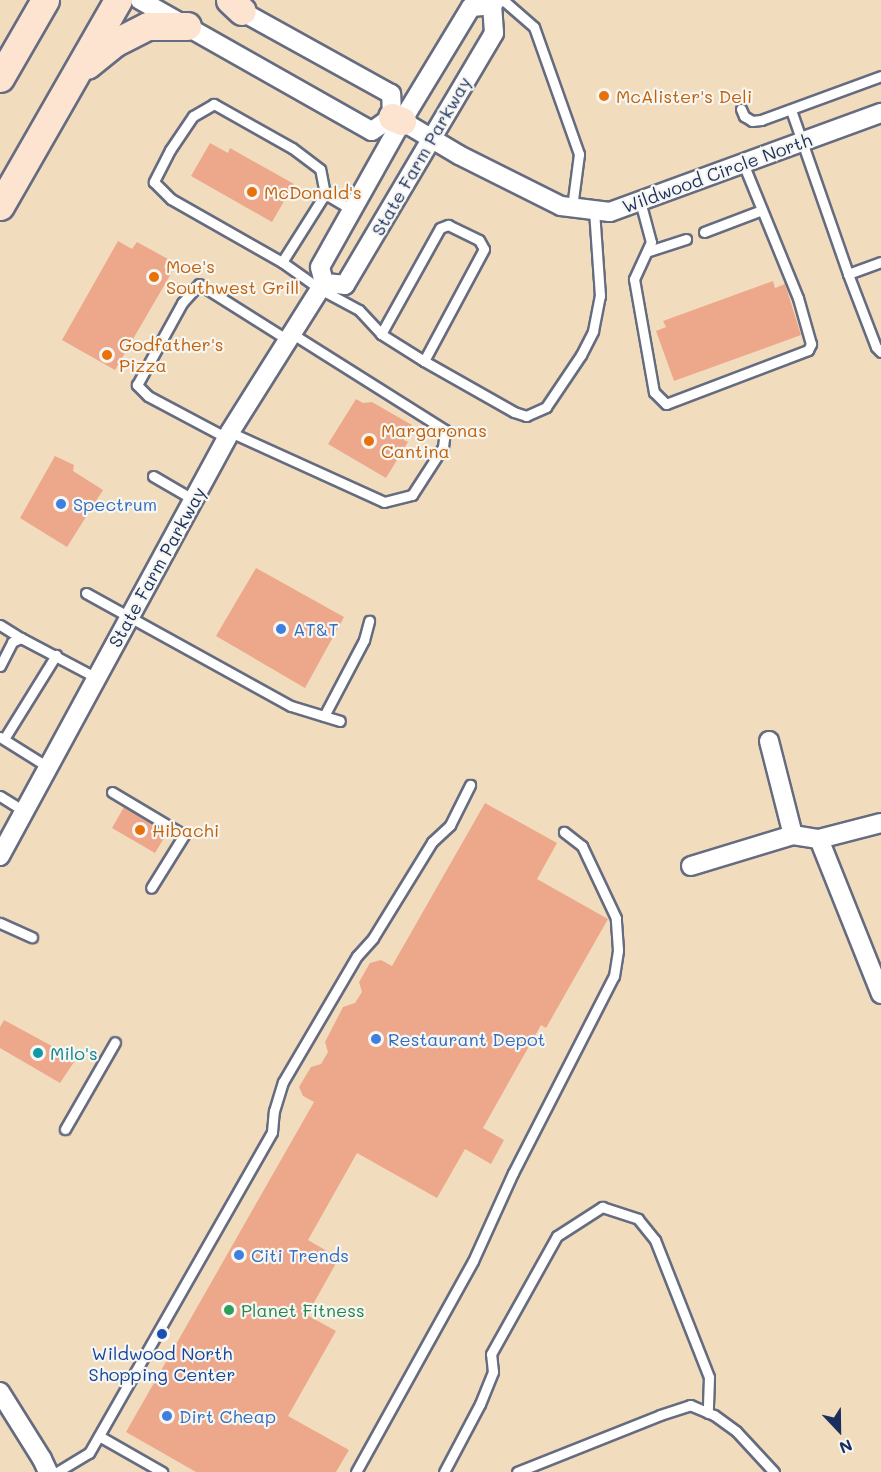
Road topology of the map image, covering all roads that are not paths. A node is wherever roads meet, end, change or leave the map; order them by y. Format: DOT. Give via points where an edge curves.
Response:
graph roads {
  1 [pos="28,0"];
  2 [pos="45,0"];
  3 [pos="118,0"];
  4 [pos="140,0"];
  5 [pos="497,2"];
  6 [pos="231,4"];
  7 [pos="187,26"];
  8 [pos="28,29"];
  9 [pos="75,75"];
  10 [pos="881,76"];
  11 [pos="0,78"];
  12 [pos="741,109"];
  13 [pos="791,110"];
  14 [pos="881,113"];
  15 [pos="397,119"];
  16 [pos="431,139"];
  17 [pos="803,142"];
  18 [pos="743,163"];
  19 [pos="325,194"];
  20 [pos="640,201"];
  21 [pos="0,206"];
  22 [pos="572,207"];
  23 [pos="352,210"];
  24 [pos="594,210"];
  25 [pos="762,210"];
  26 [pos="704,232"];
  27 [pos="686,239"];
  28 [pos="649,251"];
  29 [pos="282,262"];
  30 [pos="881,262"];
  31 [pos="848,274"];
  32 [pos="322,286"];
  33 [pos="381,334"];
  34 [pos="290,336"];
  35 [pos="881,352"];
  36 [pos="424,361"];
  37 [pos="229,435"];
  38 [pos="153,476"];
  39 [pos="194,500"];
  40 [pos="86,593"];
  41 [pos="129,617"];
  42 [pos="369,621"];
  43 [pos="0,625"];
  44 [pos="21,638"];
  45 [pos="56,655"];
  46 [pos="0,666"];
  47 [pos="97,678"];
  48 [pos="324,716"];
  49 [pos="340,721"];
  50 [pos="2,738"];
  51 [pos="769,741"];
  52 [pos="48,767"];
  53 [pos="470,785"];
  54 [pos="112,792"];
  55 [pos="0,796"];
  56 [pos="24,811"];
  57 [pos="881,823"];
  58 [pos="564,832"];
  59 [pos="793,835"];
  60 [pos="819,839"];
  61 [pos="0,856"];
  62 [pos="690,866"];
  63 [pos="151,888"];
  64 [pos="0,923"];
  65 [pos="32,937"];
  66 [pos="881,994"];
  67 [pos="115,1042"];
  68 [pos="64,1129"];
  69 [pos="0,1392"];
  70 [pos="708,1413"];
  71 [pos="99,1436"];
  72 [pos="145,1468"];
  73 [pos="532,1470"];
  74 [pos="48,1472"];
  75 [pos="57,1472"];
  76 [pos="162,1472"];
  77 [pos="356,1472"];
  78 [pos="444,1472"];
  79 [pos="517,1472"];
  80 [pos="774,1472"];
  1 -- 8 [label="main road"];
  2 -- 8 [label="main road"];
  3 -- 9 [label="main road"];
  4 -- 7 [label="street"];
  5 -- 15 [label="street, State Farm Parkway" via="471,7"];
  5 -- 16 [label="street, State Farm Parkway" via="494,33"];
  5 -- 22 [label="lane" via="534,27 579,154"];
  6 -- 15 [label="street" via="391,94"];
  7 -- 9 [label="main road" via="148,26 114,43"];
  7 -- 15 [label="street" via="372,131"];
  8 -- 11 [label="main road"];
  9 -- 21 [label="main road"];
  10 -- 13 [label="lane"];
  12 -- 13 [label="lane" via="752,121"];
  13 -- 17 [label="lane"];
  14 -- 17 [label="street, Wildwood Circle North"];
  15 -- 16 [label="street, Wildwood Circle North"];
  15 -- 23 [label="street, State Farm Parkway"];
  16 -- 22 [label="street, Wildwood Circle North" via="561,206"];
  16 -- 32 [label="street, State Farm Parkway" via="345,285"];
  17 -- 18 [label="street, Wildwood Circle North"];
  17 -- 31 [label="lane"];
  18 -- 20 [label="street, Wildwood Circle North"];
  18 -- 25 [label="lane"];
  19 -- 23 [label="lane"];
  19 -- 29 [label="lane"];
  19 -- 29 [label="lane" via="320,169 292,148 214,105 193,116 170,150 154,182 171,199"];
  20 -- 24 [label="street, Wildwood Circle North" via="610,212"];
  20 -- 28 [label="lane" via="651,235"];
  22 -- 24 [label="street, Wildwood Circle North"];
  23 -- 32 [label="street, State Farm Parkway" via="320,267"];
  24 -- 36 [label="lane" via="600,296 593,331 546,407 526,416 514,412"];
  25 -- 26 [label="lane"];
  25 -- 28 [label="lane" via="798,297 810,335 808,350 666,404 654,392 634,279"];
  27 -- 28 [label="lane"];
  29 -- 32 [label="lane"];
  30 -- 31 [label="lane"];
  31 -- 35 [label="lane"];
  32 -- 33 [label="lane" via="359,310"];
  32 -- 34 [label="street, State Farm Parkway"];
  33 -- 36 [label="lane"];
  33 -- 36 [label="lane" via="440,228 448,225 479,240 484,249"];
  34 -- 37 [label="street, State Farm Parkway"];
  34 -- 37 [label="lane" via="199,284 182,303 137,385 148,396"];
  34 -- 37 [label="lane" via="446,430 443,447 412,495 384,502"];
  37 -- 39 [label="street, State Farm Parkway"];
  38 -- 39 [label="lane"];
  39 -- 41 [label="street, State Farm Parkway"];
  40 -- 41 [label="lane"];
  41 -- 47 [label="street, State Farm Parkway"];
  41 -- 48 [label="lane" via="291,706"];
  42 -- 48 [label="lane" via="364,640"];
  43 -- 44 [label="lane"];
  44 -- 45 [label="lane"];
  44 -- 46 [label="lane" via="12,642"];
  45 -- 47 [label="lane"];
  45 -- 50 [label="lane"];
  47 -- 52 [label="street, State Farm Parkway"];
  48 -- 49 [label="lane"];
  50 -- 52 [label="lane"];
  51 -- 59 [label="street"];
  52 -- 56 [label="street, State Farm Parkway"];
  53 -- 71 [label="lane" via="450,825 432,842 373,938 357,956 283,1082 272,1132"];
  54 -- 63 [label="lane" via="184,835"];
  55 -- 56 [label="lane"];
  56 -- 61 [label="street, State Farm Parkway"];
  57 -- 60 [label="street"];
  58 -- 77 [label="lane" via="582,846 616,918 618,950 614,976 513,1173 473,1261"];
  59 -- 60 [label="street"];
  59 -- 62 [label="street"];
  60 -- 66 [label="street"];
  64 -- 65 [label="lane"];
  67 -- 68 [label="lane"];
  69 -- 74 [label="street"];
  70 -- 73 [label="lane" via="690,1405"];
  70 -- 78 [label="lane" via="709,1377 655,1240 638,1219 602,1207 557,1236 492,1354 488,1383"];
  70 -- 80 [label="lane" via="736,1431"];
  71 -- 72 [label="lane"];
  71 -- 75 [label="lane" via="89,1453"];
  72 -- 76 [label="lane"];
  73 -- 79 [label="lane"];
}
